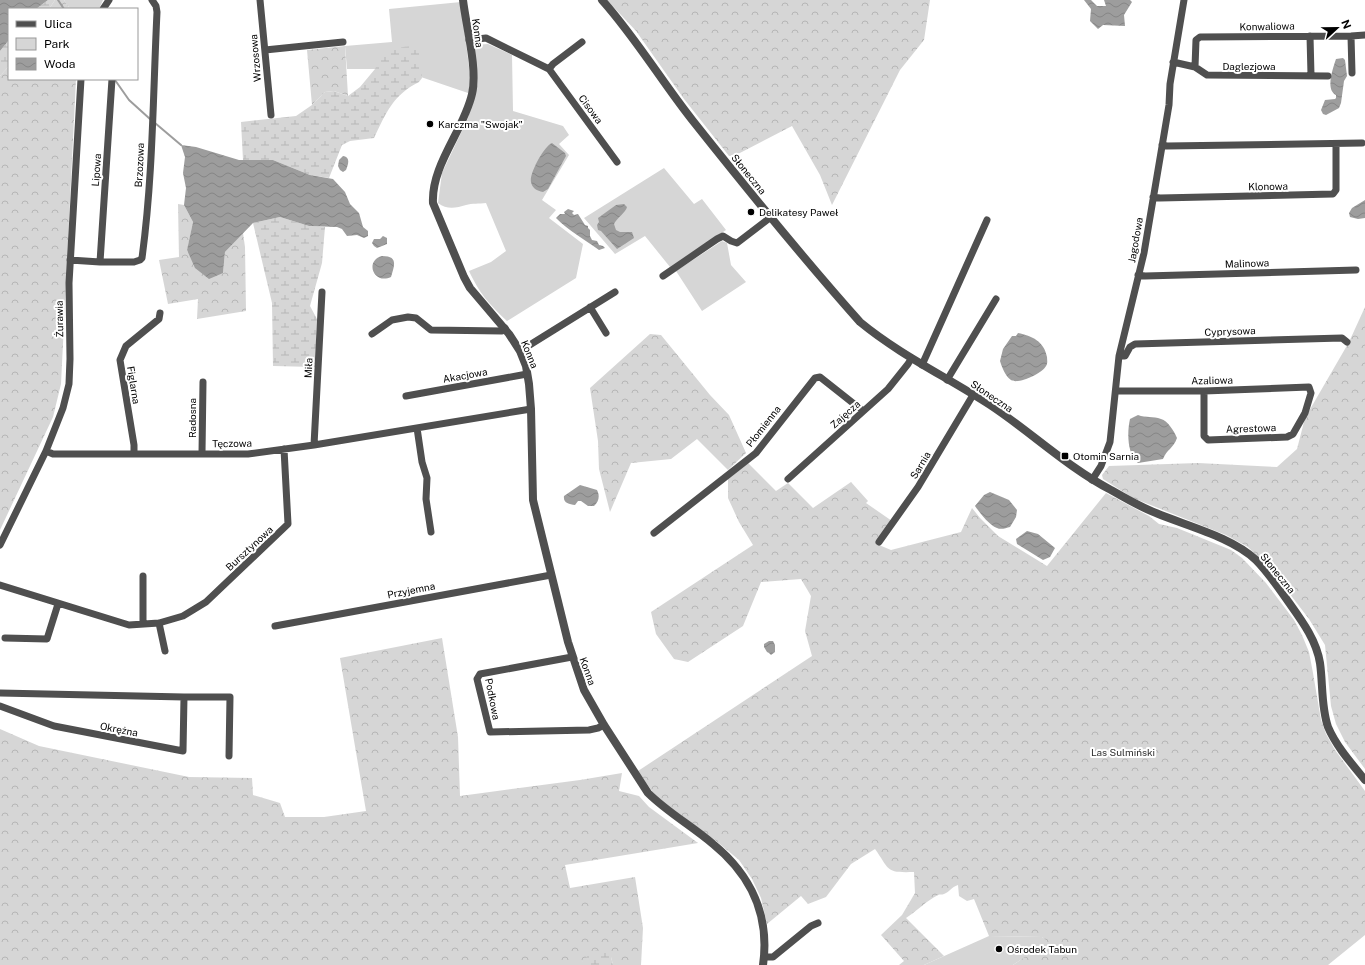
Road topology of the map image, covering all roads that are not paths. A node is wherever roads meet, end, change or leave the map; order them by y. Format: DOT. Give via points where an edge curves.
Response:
graph roads {
  1 [pos="152,0"];
  2 [pos="260,0"];
  3 [pos="463,0"];
  4 [pos="602,0"];
  5 [pos="1184,0"];
  6 [pos="1365,35"];
  7 [pos="1310,36"];
  8 [pos="1351,36"];
  9 [pos="469,40"];
  10 [pos="343,42"];
  11 [pos="582,42"];
  12 [pos="265,50"];
  13 [pos="1173,62"];
  14 [pos="1196,67"];
  15 [pos="549,69"];
  16 [pos="1352,73"];
  17 [pos="1311,75"];
  18 [pos="1328,76"];
  19 [pos="81,80"];
  20 [pos="112,80"];
  21 [pos="271,115"];
  22 [pos="1336,144"];
  23 [pos="1362,144"];
  24 [pos="1162,145"];
  25 [pos="617,162"];
  26 [pos="1153,197"];
  27 [pos="771,217"];
  28 [pos="987,220"];
  29 [pos="70,260"];
  30 [pos="100,262"];
  31 [pos="1356,270"];
  32 [pos="1138,275"];
  33 [pos="662,276"];
  34 [pos="322,292"];
  35 [pos="615,292"];
  36 [pos="996,299"];
  37 [pos="590,307"];
  38 [pos="160,313"];
  39 [pos="505,328"];
  40 [pos="606,333"];
  41 [pos="372,334"];
  42 [pos="1347,342"];
  43 [pos="520,351"];
  44 [pos="1119,356"];
  45 [pos="911,359"];
  46 [pos="922,365"];
  47 [pos="527,374"];
  48 [pos="947,380"];
  49 [pos="203,382"];
  50 [pos="1309,387"];
  51 [pos="1116,391"];
  52 [pos="1204,391"];
  53 [pos="973,395"];
  54 [pos="406,396"];
  55 [pos="531,409"];
  56 [pos="863,411"];
  57 [pos="417,428"];
  58 [pos="314,445"];
  59 [pos="284,449"];
  60 [pos="46,451"];
  61 [pos="134,454"];
  62 [pos="202,454"];
  63 [pos="788,479"];
  64 [pos="1092,480"];
  65 [pos="431,532"];
  66 [pos="654,533"];
  67 [pos="879,542"];
  68 [pos="0,545"];
  69 [pos="551,575"];
  70 [pos="143,576"];
  71 [pos="0,586"];
  72 [pos="58,604"];
  73 [pos="159,623"];
  74 [pos="143,624"];
  75 [pos="275,626"];
  76 [pos="5,638"];
  77 [pos="165,651"];
  78 [pos="572,657"];
  79 [pos="0,693"];
  80 [pos="184,696"];
  81 [pos="0,706"];
  82 [pos="604,725"];
  83 [pos="228,756"];
  84 [pos="1365,780"];
  85 [pos="818,923"];
  86 [pos="763,961"];
  1 -- 30 [label="street, Brzozowa" via="157,12 142,258 134,262"];
  2 -- 12 [label="street, Wrzosowa"];
  3 -- 9 [label="street, Konna"];
  4 -- 27 [label="street, Słoneczna" via="692,120"];
  5 -- 13 [label="street, Jagodowa"];
  6 -- 8 [label="street, Konwaliowa"];
  7 -- 8 [label="street, Konwaliowa"];
  7 -- 14 [label="street, Konwaliowa" via="1200,37 1196,40"];
  7 -- 17 [label="street"];
  8 -- 16 [label="street"];
  9 -- 15 [label="street, Cisowa" via="486,38"];
  9 -- 39 [label="street, Konna" via="474,80 472,94 440,169 433,191 433,203 467,282"];
  10 -- 12 [label="street"];
  11 -- 15 [label="street"];
  12 -- 21 [label="street, Wrzosowa"];
  13 -- 14 [label="street, Daglezjowa"];
  13 -- 24 [label="street, Jagodowa"];
  14 -- 17 [label="street, Daglezjowa" via="1208,75"];
  15 -- 25 [label="street, Cisowa"];
  17 -- 18 [label="street, Daglezjowa"];
  19 -- 29 [label="street, Żurawia"];
  20 -- 30 [label="street, Lipowa"];
  22 -- 23 [label="street"];
  22 -- 24 [label="street"];
  22 -- 26 [label="street, Klonowa" via="1334,194"];
  24 -- 26 [label="street, Jagodowa"];
  26 -- 32 [label="street, Jagodowa"];
  27 -- 33 [label="street" via="737,243 724,236 717,239"];
  27 -- 45 [label="street, Słoneczna" via="860,322"];
  28 -- 46 [label="street"];
  29 -- 30 [label="street, Brzozowa"];
  29 -- 60 [label="street, Żurawia" via="68,384 63,408"];
  31 -- 32 [label="street, Malinowa"];
  32 -- 44 [label="street, Jagodowa"];
  34 -- 58 [label="street, Miła"];
  35 -- 37 [label="street"];
  36 -- 48 [label="street"];
  37 -- 40 [label="street"];
  37 -- 43 [label="street"];
  38 -- 61 [label="street, Figlarna" via="159,319 124,348 120,360"];
  39 -- 41 [label="street" via="502,331 431,330 416,318 408,316 392,320"];
  39 -- 43 [label="street, Konna"];
  42 -- 44 [label="street, Cyprysowa" via="1342,338 1135,344 1125,356"];
  43 -- 47 [label="street, Konna"];
  44 -- 51 [label="street, Jagodowa"];
  45 -- 46 [label="street, Słoneczna"];
  45 -- 56 [label="street, Zajęcza" via="888,389"];
  46 -- 48 [label="street, Słoneczna"];
  47 -- 54 [label="street, Akacjowa"];
  47 -- 55 [label="street, Konna"];
  48 -- 53 [label="street, Słoneczna"];
  49 -- 62 [label="street, Radosna"];
  50 -- 52 [label="street, Azaliowa"];
  50 -- 52 [label="street, Agrestowa" via="1311,393 1305,413 1293,434 1287,437 1208,440 1204,436"];
  51 -- 52 [label="street, Azaliowa"];
  51 -- 64 [label="street, Jagodowa" via="1108,450"];
  53 -- 64 [label="street, Słoneczna" via="992,406"];
  53 -- 67 [label="street, Sarnia" via="918,486"];
  55 -- 57 [label="street, Tęczowa"];
  55 -- 69 [label="street, Konna" via="533,500"];
  56 -- 63 [label="street, Zajęcza"];
  56 -- 66 [label="street, Płomienna" via="820,377 815,378 756,453"];
  57 -- 58 [label="street, Tęczowa"];
  57 -- 65 [label="street" via="427,478 426,499"];
  58 -- 59 [label="street, Tęczowa"];
  59 -- 62 [label="street, Tęczowa" via="248,454"];
  59 -- 73 [label="street, Bursztynowa" via="288,524 206,602 183,616"];
  60 -- 61 [label="street, Tęczowa" via="53,454"];
  60 -- 68 [label="street, Żurawia"];
  61 -- 62 [label="street, Tęczowa"];
  64 -- 84 [label="street, Słoneczna" via="1153,512 1228,542 1257,561 1273,580 1316,646 1328,726 1336,742"];
  69 -- 75 [label="street, Przyjemna"];
  69 -- 78 [label="street, Konna"];
  70 -- 74 [label="street"];
  71 -- 72 [label="street, Bursztynowa"];
  72 -- 74 [label="street, Bursztynowa" via="130,624"];
  72 -- 76 [label="street" via="47,639"];
  73 -- 74 [label="street, Bursztynowa"];
  73 -- 77 [label="street"];
  78 -- 82 [label="street, Konna" via="584,690"];
  78 -- 82 [label="street, Podkowa" via="480,674 477,679 490,732 589,730"];
  79 -- 80 [label="street"];
  80 -- 81 [label="street, Okrężna" via="182,751 54,726"];
  80 -- 83 [label="street" via="230,697"];
  82 -- 86 [label="street, Konna" via="656,802 714,845 741,872 759,908 765,935"];
  85 -- 86 [label="street"];
}
